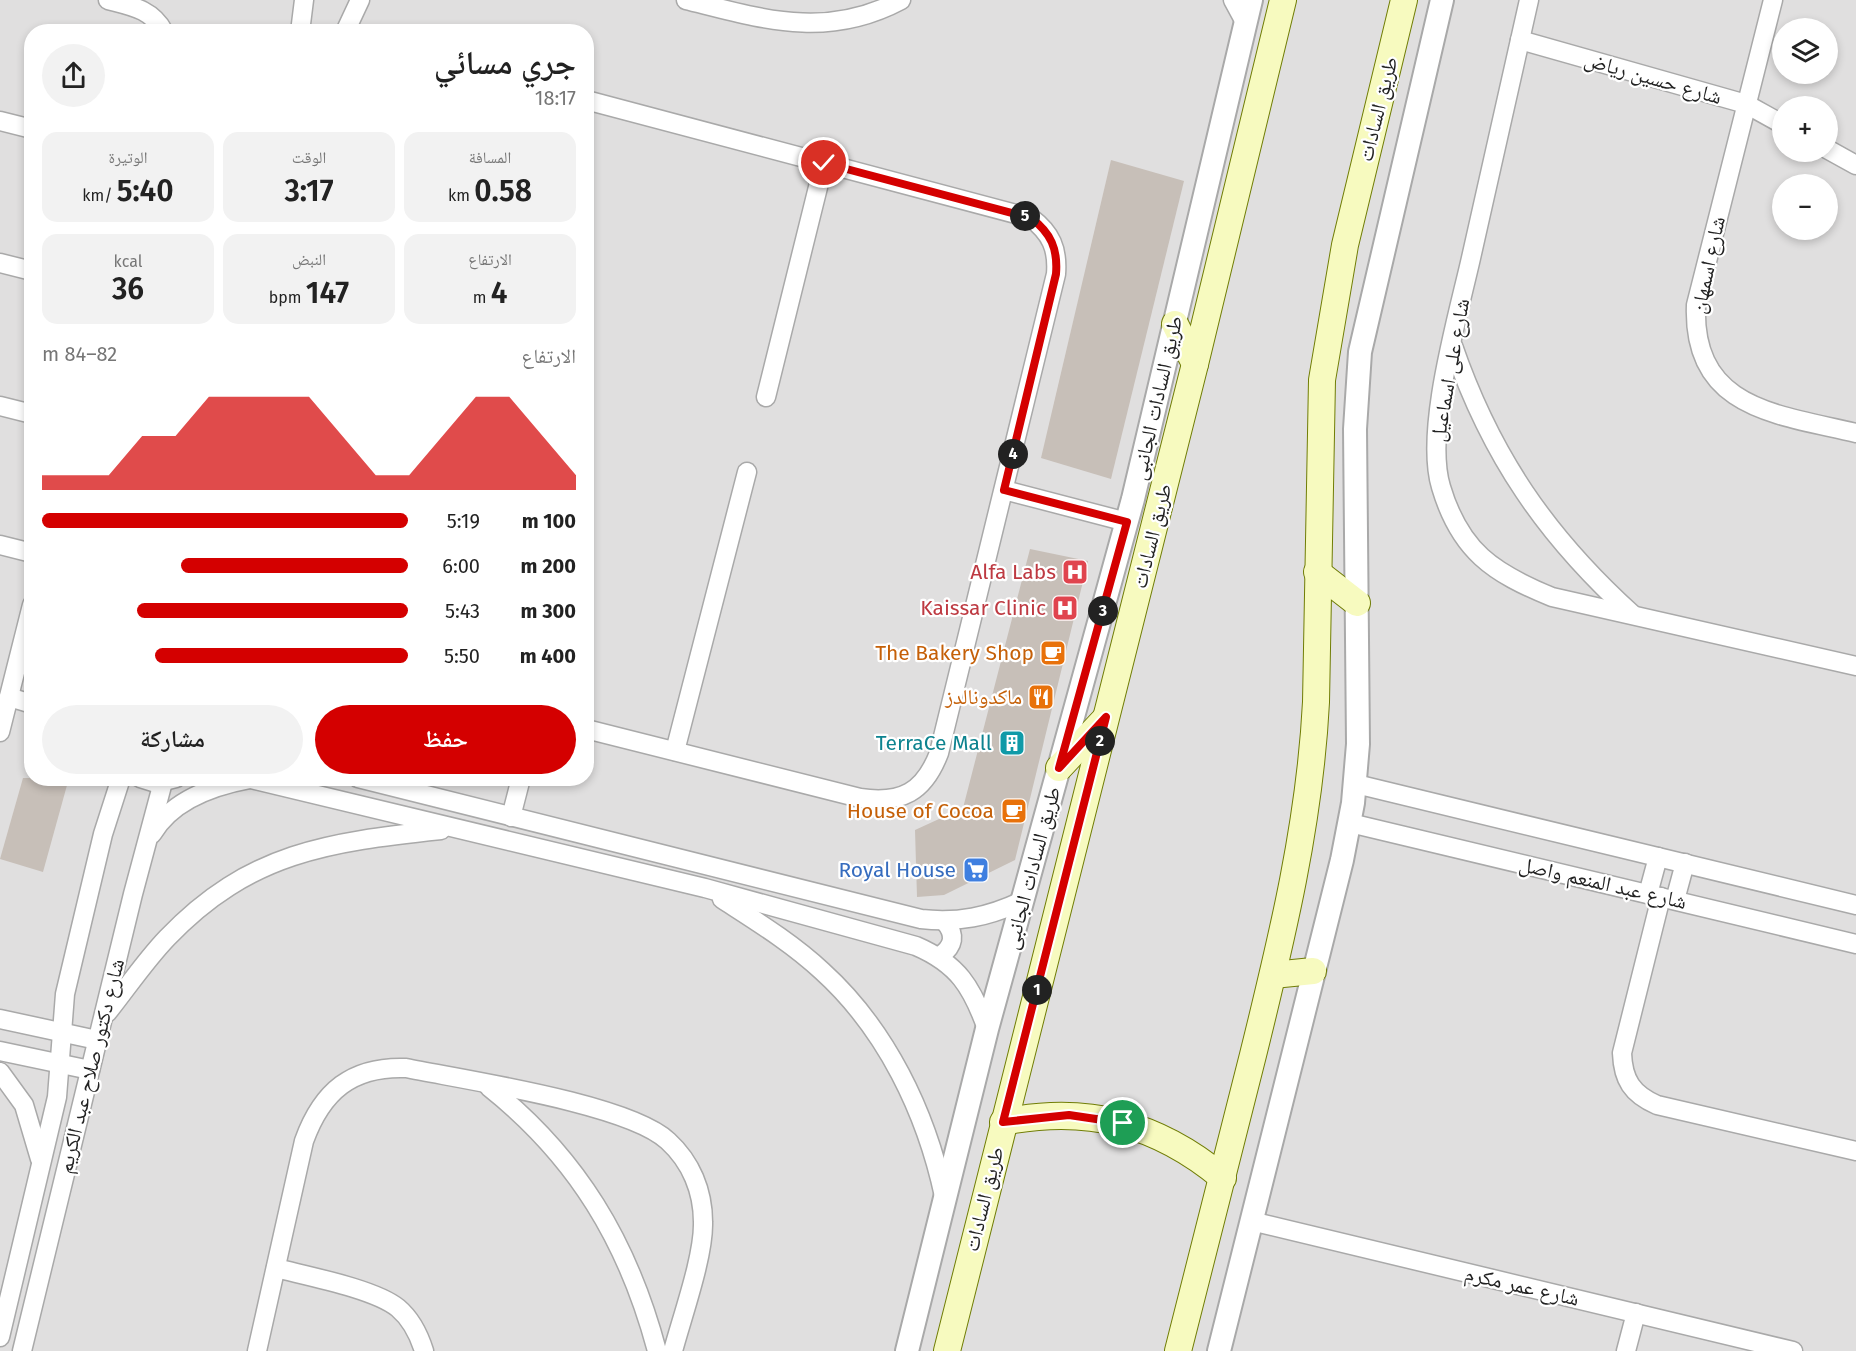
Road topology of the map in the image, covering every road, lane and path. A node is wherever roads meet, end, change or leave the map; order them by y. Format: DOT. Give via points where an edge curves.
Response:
graph roads {
  1 [pos="108,0"];
  2 [pos="304,0"];
  3 [pos="360,0"];
  4 [pos="686,0"];
  5 [pos="901,0"];
  6 [pos="1233,0"];
  7 [pos="1251,0"];
  8 [pos="1283,0"];
  9 [pos="1404,0"];
  10 [pos="1442,0"];
  11 [pos="1529,0"];
  12 [pos="1773,0"];
  13 [pos="708,2"];
  14 [pos="159,24"];
  15 [pos="301,24"];
  16 [pos="349,24"];
  17 [pos="1246,24"];
  18 [pos="1520,40"];
  19 [pos="594,102"];
  20 [pos="1746,104"];
  21 [pos="1772,118"];
  22 [pos="0,121"];
  23 [pos="24,127"];
  24 [pos="1838,155"];
  25 [pos="824,163"];
  26 [pos="1856,165"];
  27 [pos="0,263"];
  28 [pos="24,269"];
  29 [pos="1175,324"];
  30 [pos="1452,343"];
  31 [pos="1196,364"];
  32 [pos="766,397"];
  33 [pos="0,406"];
  34 [pos="24,412"];
  35 [pos="1856,433"];
  36 [pos="747,472"];
  37 [pos="1004,490"];
  38 [pos="1127,522"];
  39 [pos="0,545"];
  40 [pos="24,551"];
  41 [pos="1317,572"];
  42 [pos="1357,603"];
  43 [pos="1634,615"];
  44 [pos="24,637"];
  45 [pos="1856,666"];
  46 [pos="9,697"];
  47 [pos="24,702"];
  48 [pos="1106,717"];
  49 [pos="594,731"];
  50 [pos="0,732"];
  51 [pos="675,751"];
  52 [pos="1059,768"];
  53 [pos="1356,784"];
  54 [pos="119,786"];
  55 [pos="167,786"];
  56 [pos="223,786"];
  57 [pos="278,786"];
  58 [pos="390,786"];
  59 [pos="519,786"];
  60 [pos="512,817"];
  61 [pos="1350,823"];
  62 [pos="454,828"];
  63 [pos="571,832"];
  64 [pos="146,844"];
  65 [pos="566,855"];
  66 [pos="1658,857"];
  67 [pos="1684,863"];
  68 [pos="705,888"];
  69 [pos="1661,897"];
  70 [pos="1022,902"];
  71 [pos="1856,905"];
  72 [pos="945,922"];
  73 [pos="1856,944"];
  74 [pos="940,956"];
  75 [pos="1313,970"];
  76 [pos="1273,975"];
  77 [pos="0,1019"];
  78 [pos="102,1019"];
  79 [pos="987,1029"];
  80 [pos="62,1032"];
  81 [pos="97,1040"];
  82 [pos="0,1051"];
  83 [pos="61,1064"];
  84 [pos="90,1070"];
  85 [pos="0,1072"];
  86 [pos="485,1084"];
  87 [pos="1003,1122"];
  88 [pos="1856,1150"];
  89 [pos="41,1164"];
  90 [pos="1222,1178"];
  91 [pos="945,1199"];
  92 [pos="1251,1221"];
  93 [pos="276,1268"];
  94 [pos="3,1313"];
  95 [pos="1636,1313"];
  96 [pos="29,1323"];
  97 [pos="0,1337"];
  98 [pos="22,1351"];
  99 [pos="34,1351"];
  100 [pos="257,1351"];
  101 [pos="424,1351"];
  102 [pos="657,1351"];
  103 [pos="673,1351"];
  104 [pos="907,1351"];
  105 [pos="947,1351"];
  106 [pos="1178,1351"];
  107 [pos="1219,1351"];
  108 [pos="1626,1351"];
  109 [pos="1793,1351"];
  1 -- 14 [label="street" via="145,11"];
  2 -- 15 [label="street"];
  3 -- 16 [label="street"];
  4 -- 13 [label="street"];
  5 -- 13 [label="street" via="864,16 813,24 786,23"];
  6 -- 17 [label="street"];
  7 -- 17 [label="street, طريق السادات الجانبى"];
  8 -- 31 [label="main road, طريق السادات"];
  9 -- 41 [label="main road, طريق السادات" via="1330,319 1322,380"];
  10 -- 42 [label="street" via="1360,352 1355,429"];
  11 -- 18 [label="street, شارع على اسماعيل"];
  12 -- 20 [label="street, شارع اسمهان"];
  17 -- 29 [label="street, طريق السادات الجانبى"];
  18 -- 20 [label="street, شارع حسين رياض"];
  18 -- 30 [label="street, شارع على اسماعيل"];
  19 -- 25 [label="street"];
  20 -- 21 [label="street, شارع حسين رياض"];
  20 -- 35 [label="street, شارع اسمهان" via="1696,305 1695,329 1700,352 1728,392 1748,405"];
  22 -- 23 [label="street"];
  24 -- 26 [label="street"];
  25 -- 32 [label="street"];
  25 -- 37 [label="street" via="1031,218 1053,242 1058,258 1056,274"];
  27 -- 28 [label="street"];
  29 -- 31 [label="main road"];
  29 -- 38 [label="street, طريق السادات الجانبى"];
  30 -- 43 [label="street" via="1487,431 1536,512 1566,549"];
  30 -- 43 [label="street, شارع على اسماعيل" via="1436,454 1443,494 1466,539 1486,562 1511,580 1552,597"];
  31 -- 48 [label="main road, طريق السادات"];
  33 -- 34 [label="street"];
  36 -- 51 [label="street"];
  37 -- 38 [label="street"];
  37 -- 51 [label="street" via="939,753 932,772 918,787 901,797 880,801"];
  38 -- 52 [label="street, طريق السادات الجانبى"];
  39 -- 40 [label="street"];
  41 -- 42 [label="main road"];
  41 -- 76 [label="main road, طريق السادات" via="1316,702 1309,798"];
  42 -- 53 [label="street"];
  43 -- 45 [label="street, شارع على اسماعيل"];
  44 -- 46 [label="street"];
  46 -- 47 [label="street"];
  46 -- 50 [label="street"];
  48 -- 52 [label="main road"];
  48 -- 87 [label="main road, طريق السادات"];
  49 -- 51 [label="street"];
  52 -- 70 [label="street, طريق السادات الجانبى"];
  53 -- 61 [label="street"];
  53 -- 66 [label="street, شارع عبد المنعم واصل"];
  54 -- 80 [label="street, شارع دكتور صلاح عبد الكريم" via="69,975"];
  55 -- 64 [label="street, شارع دكتور صلاح عبد الكريم"];
  56 -- 64 [label="street" via="201,792 179,805 160,821"];
  57 -- 62 [label="street"];
  58 -- 60 [label="street"];
  59 -- 60 [label="street"];
  60 -- 63 [label="street"];
  61 -- 69 [label="street, شارع عبد المنعم واصل"];
  61 -- 75 [label="street"];
  62 -- 65 [label="street"];
  62 -- 78 [label="street" via="338,842 262,867 195,911 166,939"];
  63 -- 65 [label="street"];
  63 -- 72 [label="street"];
  64 -- 78 [label="street, شارع دكتور صلاح عبد الكريم"];
  65 -- 68 [label="street"];
  66 -- 67 [label="street, شارع عبد المنعم واصل"];
  66 -- 69 [label="street"];
  67 -- 69 [label="street"];
  67 -- 71 [label="street, شارع عبد المنعم واصل"];
  68 -- 74 [label="street"];
  68 -- 91 [label="street" via="788,943 823,971 851,1002 895,1065 920,1115 936,1157"];
  69 -- 73 [label="street, شارع عبد المنعم واصل"];
  69 -- 88 [label="street" via="1622,1053 1629,1086 1641,1098 1657,1105"];
  70 -- 72 [label="street" via="998,913"];
  70 -- 79 [label="street, طريق السادات الجانبى"];
  72 -- 74 [label="street" via="952,930 952,940 949,950"];
  74 -- 79 [label="street" via="962,976 978,1002"];
  75 -- 76 [label="main road"];
  75 -- 92 [label="street"];
  76 -- 90 [label="main road, طريق السادات"];
  77 -- 80 [label="street"];
  78 -- 81 [label="street, شارع دكتور صلاح عبد الكريم"];
  79 -- 91 [label="street, طريق السادات الجانبى"];
  80 -- 81 [label="street"];
  80 -- 83 [label="street, شارع دكتور صلاح عبد الكريم"];
  81 -- 84 [label="street, شارع دكتور صلاح عبد الكريم"];
  82 -- 83 [label="street"];
  83 -- 84 [label="street"];
  83 -- 89 [label="street, شارع دكتور صلاح عبد الكريم"];
  84 -- 96 [label="street, شارع دكتور صلاح عبد الكريم"];
  85 -- 89 [label="street" via="24,1105"];
  86 -- 93 [label="street" via="382,1067 360,1073 341,1085 324,1101 304,1141"];
  86 -- 102 [label="street" via="550,1142 603,1214 624,1256"];
  86 -- 103 [label="street" via="568,1102 645,1126 667,1140 685,1160 696,1180 704,1225"];
  87 -- 90 [label="main road" via="1069,1115 1123,1123 1173,1142"];
  87 -- 105 [label="main road, طريق السادات"];
  89 -- 94 [label="street, شارع دكتور صلاح عبد الكريم"];
  90 -- 106 [label="main road, طريق السادات"];
  91 -- 104 [label="street, طريق السادات الجانبى"];
  92 -- 95 [label="street, شارع عمر مكرم"];
  92 -- 107 [label="street"];
  93 -- 100 [label="street"];
  93 -- 101 [label="street" via="373,1295 397,1307 414,1326"];
  94 -- 97 [label="street, شارع دكتور صلاح عبد الكريم"];
  95 -- 108 [label="street"];
  95 -- 109 [label="street, شارع عمر مكرم"];
  96 -- 98 [label="street, شارع دكتور صلاح عبد الكريم"];
  96 -- 99 [label="street"];
}
